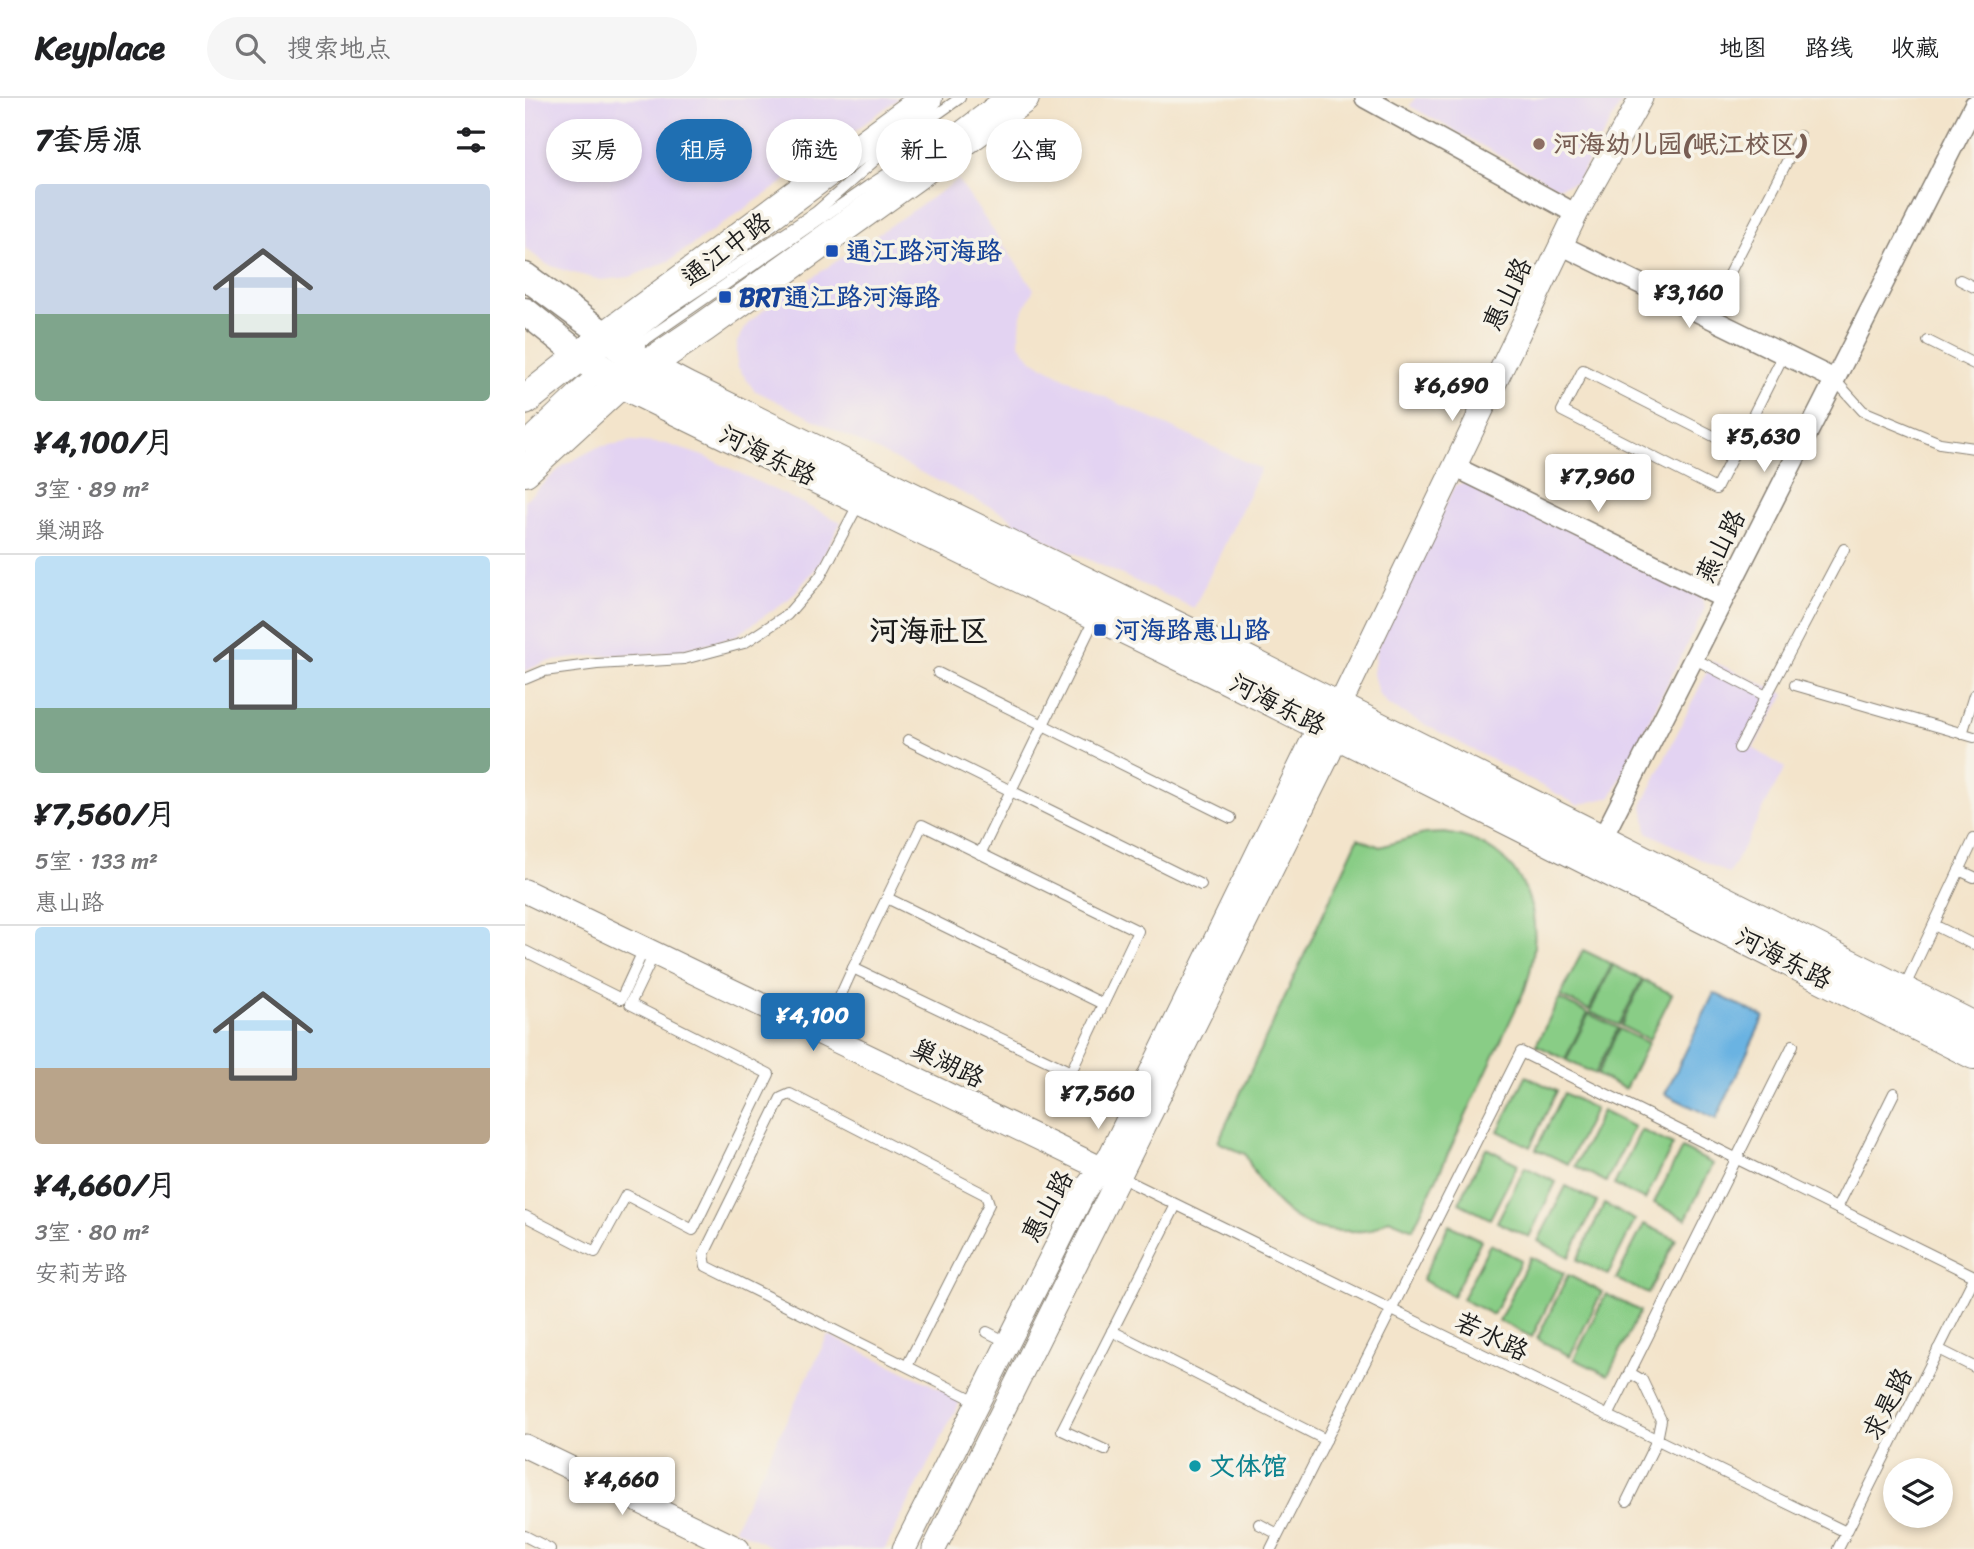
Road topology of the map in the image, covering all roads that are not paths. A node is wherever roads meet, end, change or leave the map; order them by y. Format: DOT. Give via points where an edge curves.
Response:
graph roads {
  1 [pos="927,98"];
  2 [pos="934,98"];
  3 [pos="960,98"];
  4 [pos="997,98"];
  5 [pos="1024,98"];
  6 [pos="1365,98"];
  7 [pos="1641,98"];
  8 [pos="1974,105"];
  9 [pos="920,119"];
  10 [pos="931,119"];
  11 [pos="1968,133"];
  12 [pos="1800,136"];
  13 [pos="876,160"];
  14 [pos="1576,214"];
  15 [pos="1561,245"];
  16 [pos="525,276"];
  17 [pos="1960,279"];
  18 [pos="1974,287"];
  19 [pos="525,310"];
  20 [pos="1707,317"];
  21 [pos="1928,341"];
  22 [pos="1784,354"];
  23 [pos="613,360"];
  24 [pos="1974,364"];
  25 [pos="1834,379"];
  26 [pos="525,400"];
  27 [pos="525,436"];
  28 [pos="525,446"];
  29 [pos="1737,448"];
  30 [pos="1974,448"];
  31 [pos="1455,467"];
  32 [pos="525,471"];
  33 [pos="861,500"];
  34 [pos="1844,549"];
  35 [pos="1723,598"];
  36 [pos="1097,615"];
  37 [pos="1693,658"];
  38 [pos="938,673"];
  39 [pos="525,679"];
  40 [pos="1795,685"];
  41 [pos="1974,695"];
  42 [pos="1766,696"];
  43 [pos="1332,722"];
  44 [pos="1043,725"];
  45 [pos="1962,734"];
  46 [pos="1974,737"];
  47 [pos="908,740"];
  48 [pos="1739,748"];
  49 [pos="1011,791"];
  50 [pos="1231,818"];
  51 [pos="1974,839"];
  52 [pos="1596,850"];
  53 [pos="980,854"];
  54 [pos="1959,870"];
  55 [pos="1974,877"];
  56 [pos="1201,885"];
  57 [pos="525,891"];
  58 [pos="887,898"];
  59 [pos="1934,925"];
  60 [pos="1974,945"];
  61 [pos="525,951"];
  62 [pos="650,951"];
  63 [pos="853,968"];
  64 [pos="1902,991"];
  65 [pos="1103,1004"];
  66 [pos="1974,1027"];
  67 [pos="823,1034"];
  68 [pos="1793,1045"];
  69 [pos="1974,1054"];
  70 [pos="1894,1093"];
  71 [pos="1737,1159"];
  72 [pos="1110,1172"];
  73 [pos="1176,1205"];
  74 [pos="1837,1208"];
  75 [pos="525,1216"];
  76 [pos="1974,1277"];
  77 [pos="936,1308"];
  78 [pos="1392,1311"];
  79 [pos="947,1313"];
  80 [pos="1112,1331"];
  81 [pos="987,1332"];
  82 [pos="1008,1343"];
  83 [pos="1938,1349"];
  84 [pos="907,1366"];
  85 [pos="1974,1367"];
  86 [pos="1630,1373"];
  87 [pos="978,1402"];
  88 [pos="1608,1416"];
  89 [pos="1326,1440"];
  90 [pos="1657,1440"];
  91 [pos="525,1446"];
  92 [pos="1105,1450"];
  93 [pos="1627,1501"];
  94 [pos="1259,1524"];
  95 [pos="1846,1532"];
  96 [pos="1278,1534"];
  97 [pos="525,1536"];
  98 [pos="549,1549"];
  99 [pos="738,1549"];
  100 [pos="904,1549"];
  101 [pos="934,1549"];
  102 [pos="1271,1549"];
  103 [pos="1838,1549"];
  1 -- 23 [label="main road, 通江中路"];
  2 -- 9 [label="lane"];
  3 -- 10 [label="lane"];
  4 -- 23 [label="lane"];
  5 -- 23 [label="main road, 通江中路" via="704,327"];
  6 -- 14 [label="street"];
  7 -- 14 [label="street, 惠山路"];
  8 -- 11 [label="street, 燕山路"];
  11 -- 25 [label="street, 燕山路"];
  12 -- 20 [label="lane"];
  13 -- 23 [label="lane" via="816,212 668,310"];
  14 -- 15 [label="street, 惠山路"];
  15 -- 20 [label="street"];
  15 -- 31 [label="street, 惠山路"];
  16 -- 23 [label="main road"];
  17 -- 18 [label="lane"];
  19 -- 23 [label="main road"];
  20 -- 22 [label="street"];
  21 -- 24 [label="lane"];
  22 -- 25 [label="street"];
  22 -- 29 [label="lane"];
  23 -- 26 [label="main road, 通江中路"];
  23 -- 27 [label="lane"];
  23 -- 28 [label="lane"];
  23 -- 32 [label="main road, 通江中路"];
  23 -- 33 [label="main road, 河海东路"];
  23 -- 43 [label="main road, 河海东路"];
  25 -- 30 [label="lane" via="1863,411 1940,443"];
  25 -- 35 [label="street, 燕山路"];
  29 -- 29 [label="lane" via="1716,489 1562,411 1583,370"];
  31 -- 35 [label="street"];
  31 -- 43 [label="street, 惠山路"];
  33 -- 36 [label="main road, 河海东路"];
  33 -- 39 [label="lane" via="820,577 787,615 744,643 684,659 597,664 544,671"];
  34 -- 42 [label="lane"];
  35 -- 37 [label="street, 燕山路"];
  36 -- 43 [label="main road, 河海东路"];
  36 -- 44 [label="lane"];
  37 -- 42 [label="lane"];
  37 -- 52 [label="street, 燕山路"];
  38 -- 44 [label="lane"];
  40 -- 45 [label="lane"];
  41 -- 45 [label="lane"];
  42 -- 48 [label="lane"];
  43 -- 52 [label="main road, 河海东路"];
  43 -- 72 [label="street, 惠山路" via="1109,1158"];
  44 -- 49 [label="lane"];
  44 -- 50 [label="lane"];
  45 -- 46 [label="lane"];
  47 -- 49 [label="lane"];
  49 -- 53 [label="lane"];
  49 -- 56 [label="lane"];
  51 -- 54 [label="lane"];
  52 -- 64 [label="main road, 河海东路"];
  52 -- 69 [label="main road, 河海东路"];
  53 -- 58 [label="lane" via="922,825"];
  53 -- 65 [label="lane" via="1138,932"];
  54 -- 55 [label="lane"];
  54 -- 59 [label="lane"];
  57 -- 62 [label="street, 巢湖路"];
  58 -- 63 [label="lane"];
  58 -- 65 [label="lane"];
  59 -- 60 [label="lane"];
  59 -- 64 [label="lane"];
  61 -- 62 [label="lane" via="621,999"];
  62 -- 67 [label="street, 巢湖路"];
  62 -- 75 [label="lane" via="630,1004 769,1074 693,1230 626,1195 595,1252"];
  63 -- 65 [label="lane" via="1071,1073"];
  63 -- 67 [label="lane"];
  64 -- 66 [label="main road, 河海东路"];
  67 -- 72 [label="street, 巢湖路"];
  68 -- 71 [label="lane"];
  70 -- 74 [label="lane"];
  71 -- 74 [label="lane"];
  71 -- 78 [label="lane" via="1521,1052"];
  71 -- 86 [label="lane"];
  72 -- 73 [label="lane, 若水路"];
  72 -- 82 [label="street, 惠山路" via="1086,1188"];
  72 -- 101 [label="street, 惠山路"];
  73 -- 78 [label="lane, 若水路"];
  73 -- 80 [label="lane"];
  74 -- 76 [label="lane"];
  76 -- 83 [label="lane, 求是路"];
  77 -- 79 [label="lane"];
  77 -- 84 [label="lane"];
  77 -- 84 [label="lane" via="989,1205 986,1195 790,1094 781,1098 703,1254 706,1266"];
  78 -- 88 [label="lane, 若水路"];
  78 -- 89 [label="lane"];
  80 -- 89 [label="lane"];
  80 -- 92 [label="lane" via="1062,1430"];
  81 -- 82 [label="lane"];
  82 -- 87 [label="street, 惠山路"];
  83 -- 85 [label="lane"];
  83 -- 95 [label="lane, 求是路"];
  84 -- 87 [label="lane"];
  86 -- 88 [label="lane"];
  86 -- 90 [label="lane" via="1642,1380 1661,1420"];
  87 -- 100 [label="street, 惠山路"];
  88 -- 90 [label="lane, 若水路"];
  89 -- 96 [label="lane"];
  90 -- 93 [label="lane"];
  90 -- 95 [label="lane, 若水路"];
  91 -- 99 [label="street"];
  94 -- 96 [label="lane"];
  95 -- 103 [label="lane, 求是路"];
  96 -- 102 [label="lane"];
  97 -- 98 [label="lane"];
}
